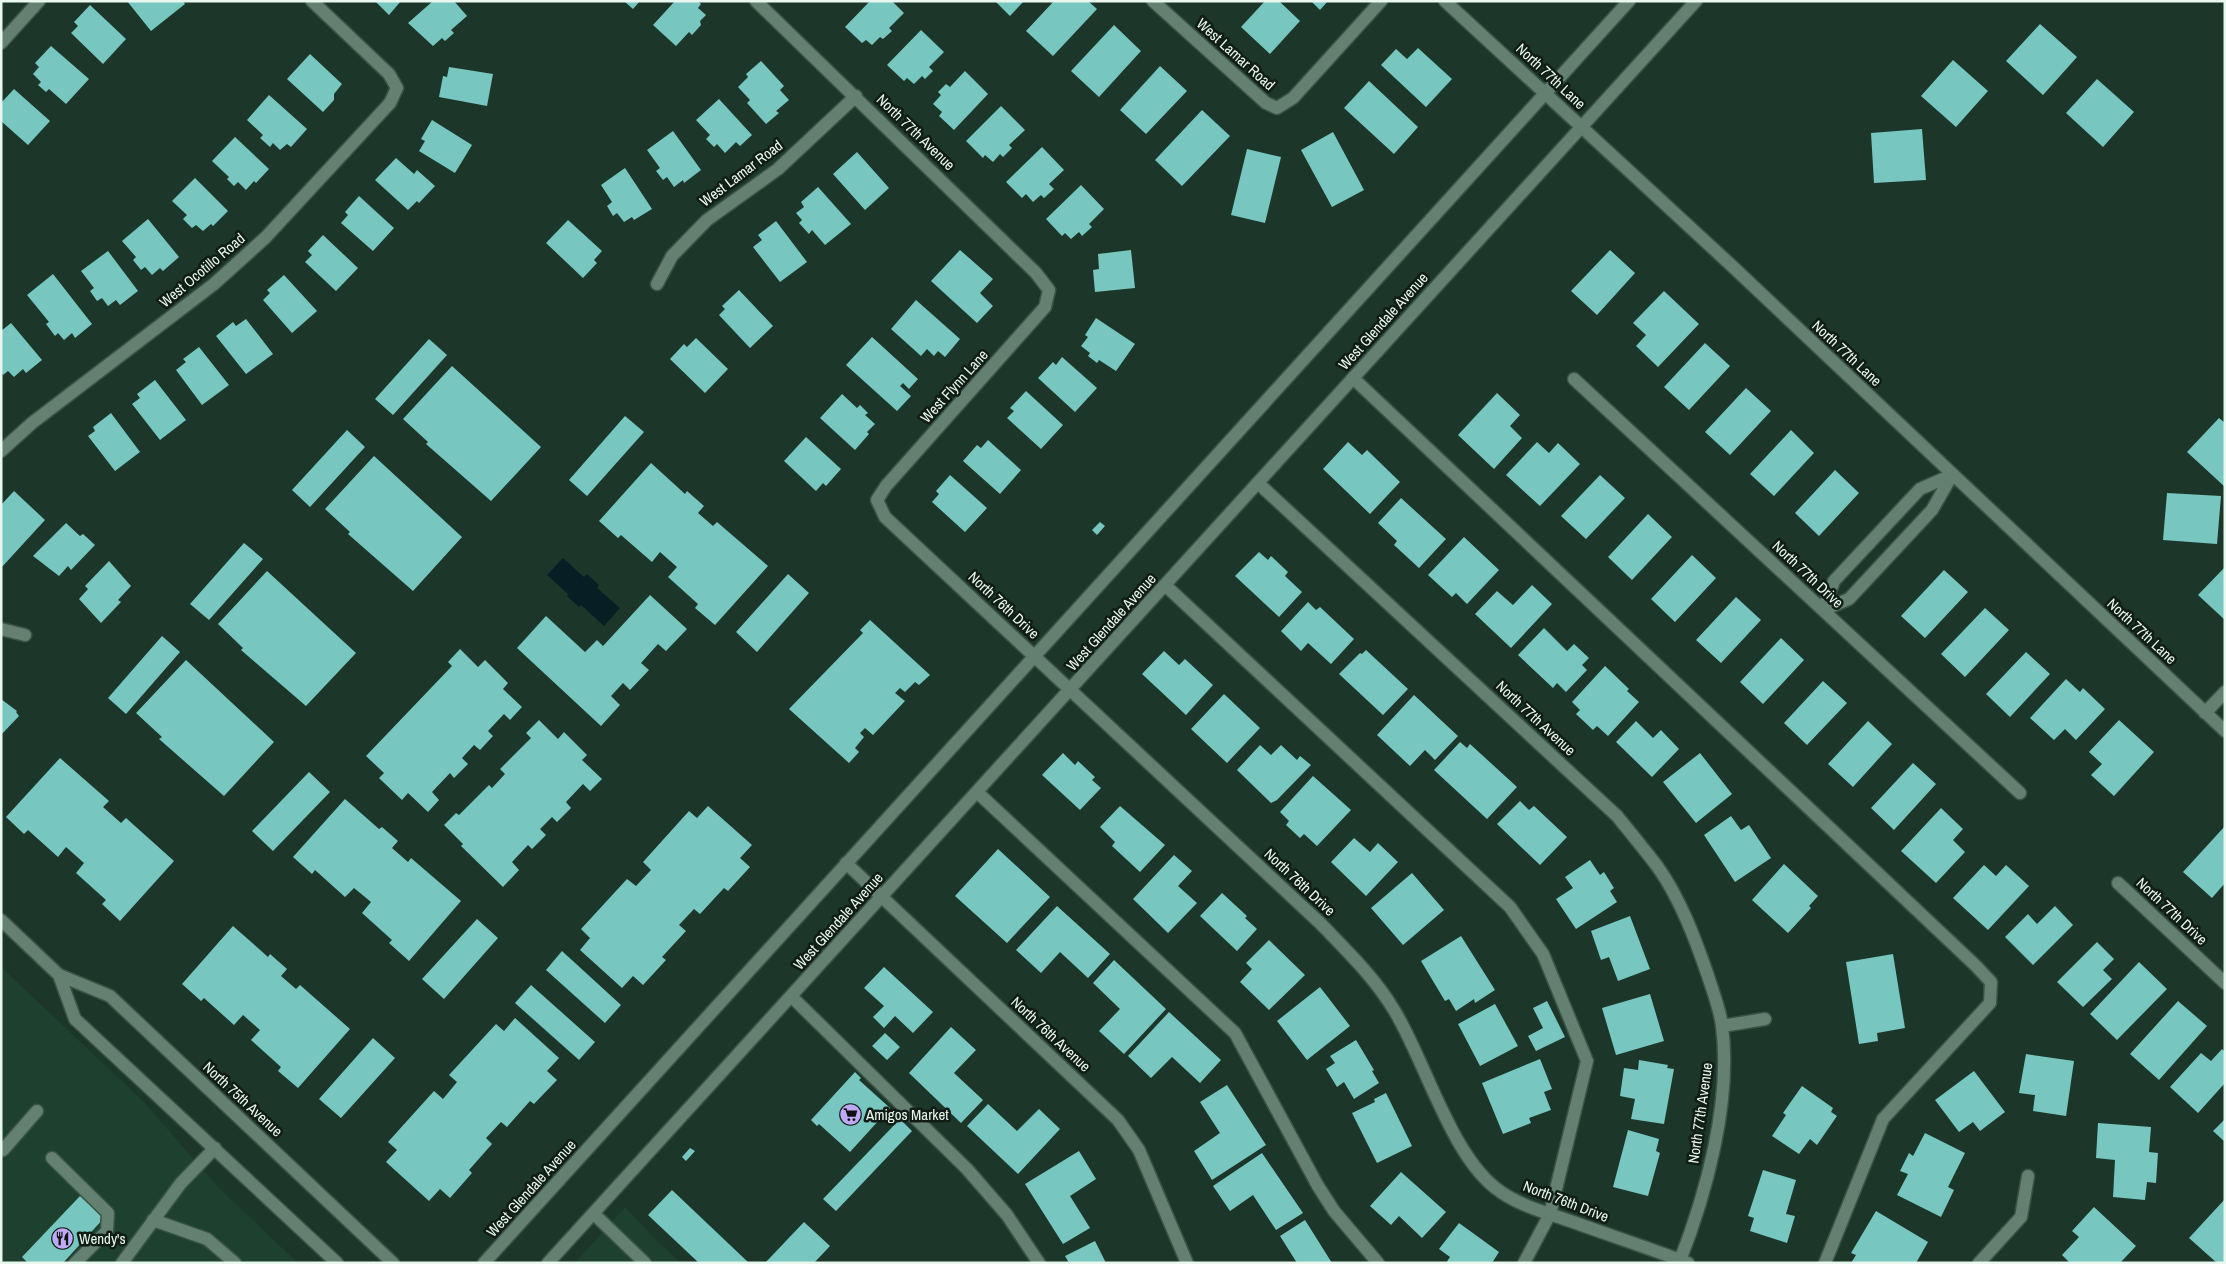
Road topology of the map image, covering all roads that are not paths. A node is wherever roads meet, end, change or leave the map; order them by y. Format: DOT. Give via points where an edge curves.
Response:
graph roads {
  1 [pos="39,1"];
  2 [pos="312,1"];
  3 [pos="756,1"];
  4 [pos="1153,1"];
  5 [pos="1381,1"];
  6 [pos="1445,1"];
  7 [pos="1629,1"];
  8 [pos="1696,1"];
  9 [pos="1,43"];
  10 [pos="1546,93"];
  11 [pos="856,96"];
  12 [pos="1582,127"];
  13 [pos="657,284"];
  14 [pos="1049,290"];
  15 [pos="1353,378"];
  16 [pos="1574,379"];
  17 [pos="1,451"];
  18 [pos="1952,475"];
  19 [pos="1258,483"];
  20 [pos="877,500"];
  21 [pos="1166,585"];
  22 [pos="1823,610"];
  23 [pos="1,629"];
  24 [pos="25,635"];
  25 [pos="1034,654"];
  26 [pos="1071,689"];
  27 [pos="2225,692"];
  28 [pos="2205,713"];
  29 [pos="2225,731"];
  30 [pos="976,792"];
  31 [pos="2020,793"];
  32 [pos="846,863"];
  33 [pos="2118,883"];
  34 [pos="883,897"];
  35 [pos="1,920"];
  36 [pos="59,975"];
  37 [pos="2225,983"];
  38 [pos="792,997"];
  39 [pos="1765,1018"];
  40 [pos="1722,1026"];
  41 [pos="37,1110"];
  42 [pos="215,1148"];
  43 [pos="3,1150"];
  44 [pos="52,1158"];
  45 [pos="2028,1176"];
  46 [pos="594,1214"];
  47 [pos="1550,1214"];
  48 [pos="152,1220"];
  49 [pos="1683,1262"];
  50 [pos="75,1263"];
  51 [pos="122,1263"];
  52 [pos="235,1263"];
  53 [pos="337,1263"];
  54 [pos="393,1263"];
  55 [pos="484,1263"];
  56 [pos="548,1263"];
  57 [pos="645,1263"];
  58 [pos="1039,1263"];
  59 [pos="1187,1263"];
  60 [pos="1378,1263"];
  61 [pos="1524,1263"];
  62 [pos="1825,1263"];
  63 [pos="1978,1263"];
  1 -- 9 [label="street"];
  2 -- 17 [label="street, West Ocotillo Road" via="389,74 398,88 390,104 266,237 214,284 32,423"];
  3 -- 11 [label="street, North 77th Avenue"];
  4 -- 5 [label="street, West Lamar Road" via="1266,103 1277,108 1293,98"];
  6 -- 10 [label="street, North 77th Lane"];
  7 -- 10 [label="street, West Glendale Avenue"];
  8 -- 12 [label="street, West Glendale Avenue"];
  10 -- 12 [label="street, North 77th Lane"];
  10 -- 25 [label="street, West Glendale Avenue"];
  11 -- 13 [label="street, West Lamar Road" via="778,169 706,220 672,256"];
  11 -- 14 [label="street, North 77th Avenue" via="1036,273"];
  12 -- 15 [label="street, West Glendale Avenue"];
  12 -- 18 [label="street, North 77th Lane"];
  14 -- 20 [label="street, West Flynn Lane" via="1045,307"];
  15 -- 19 [label="street, West Glendale Avenue"];
  15 -- 62 [label="street" via="1991,982 1990,1003 1883,1119"];
  16 -- 22 [label="street, North 77th Drive"];
  18 -- 22 [label="street" via="1932,510 1849,599"];
  18 -- 22 [label="street" via="1920,489 1834,581"];
  18 -- 28 [label="street, North 77th Lane"];
  19 -- 21 [label="street, West Glendale Avenue"];
  19 -- 40 [label="street, North 77th Avenue" via="1617,816 1658,867 1674,895 1701,956"];
  20 -- 25 [label="street, North 76th Drive" via="885,517"];
  21 -- 26 [label="street, West Glendale Avenue"];
  21 -- 47 [label="street" via="1510,908 1543,954 1587,1061"];
  22 -- 31 [label="street, North 77th Drive"];
  23 -- 24 [label="street"];
  25 -- 26 [label="street, North 76th Drive"];
  25 -- 32 [label="street, West Glendale Avenue"];
  26 -- 30 [label="street, West Glendale Avenue"];
  26 -- 47 [label="street, North 76th Drive" via="1348,952 1394,1009 1454,1134 1482,1176 1500,1192"];
  27 -- 28 [label="street"];
  28 -- 29 [label="street, North 77th Lane"];
  30 -- 34 [label="street, West Glendale Avenue"];
  30 -- 60 [label="street" via="1235,1033 1318,1186 1334,1211"];
  32 -- 34 [label="street, North 76th Avenue"];
  32 -- 55 [label="street, West Glendale Avenue"];
  33 -- 37 [label="street, North 77th Drive"];
  34 -- 38 [label="street, West Glendale Avenue"];
  34 -- 59 [label="street, North 76th Avenue" via="1118,1120 1139,1150"];
  35 -- 36 [label="street, North 75th Avenue"];
  36 -- 42 [label="street, North 75th Avenue" via="75,1019"];
  36 -- 54 [label="street, North 75th Avenue" via="110,996"];
  38 -- 46 [label="street, West Glendale Avenue"];
  38 -- 58 [label="street" via="967,1169 1007,1215"];
  39 -- 40 [label="street"];
  40 -- 49 [label="street, North 77th Avenue" via="1722,1094 1714,1149"];
  41 -- 43 [label="street"];
  42 -- 48 [label="street" via="181,1183"];
  42 -- 53 [label="street, North 75th Avenue"];
  44 -- 50 [label="street" via="108,1213 106,1231"];
  45 -- 63 [label="street" via="2021,1217"];
  46 -- 56 [label="street, West Glendale Avenue"];
  46 -- 57 [label="street"];
  47 -- 49 [label="street, North 76th Drive"];
  47 -- 61 [label="street"];
  48 -- 51 [label="street"];
  48 -- 52 [label="street" via="207,1239"];
}
